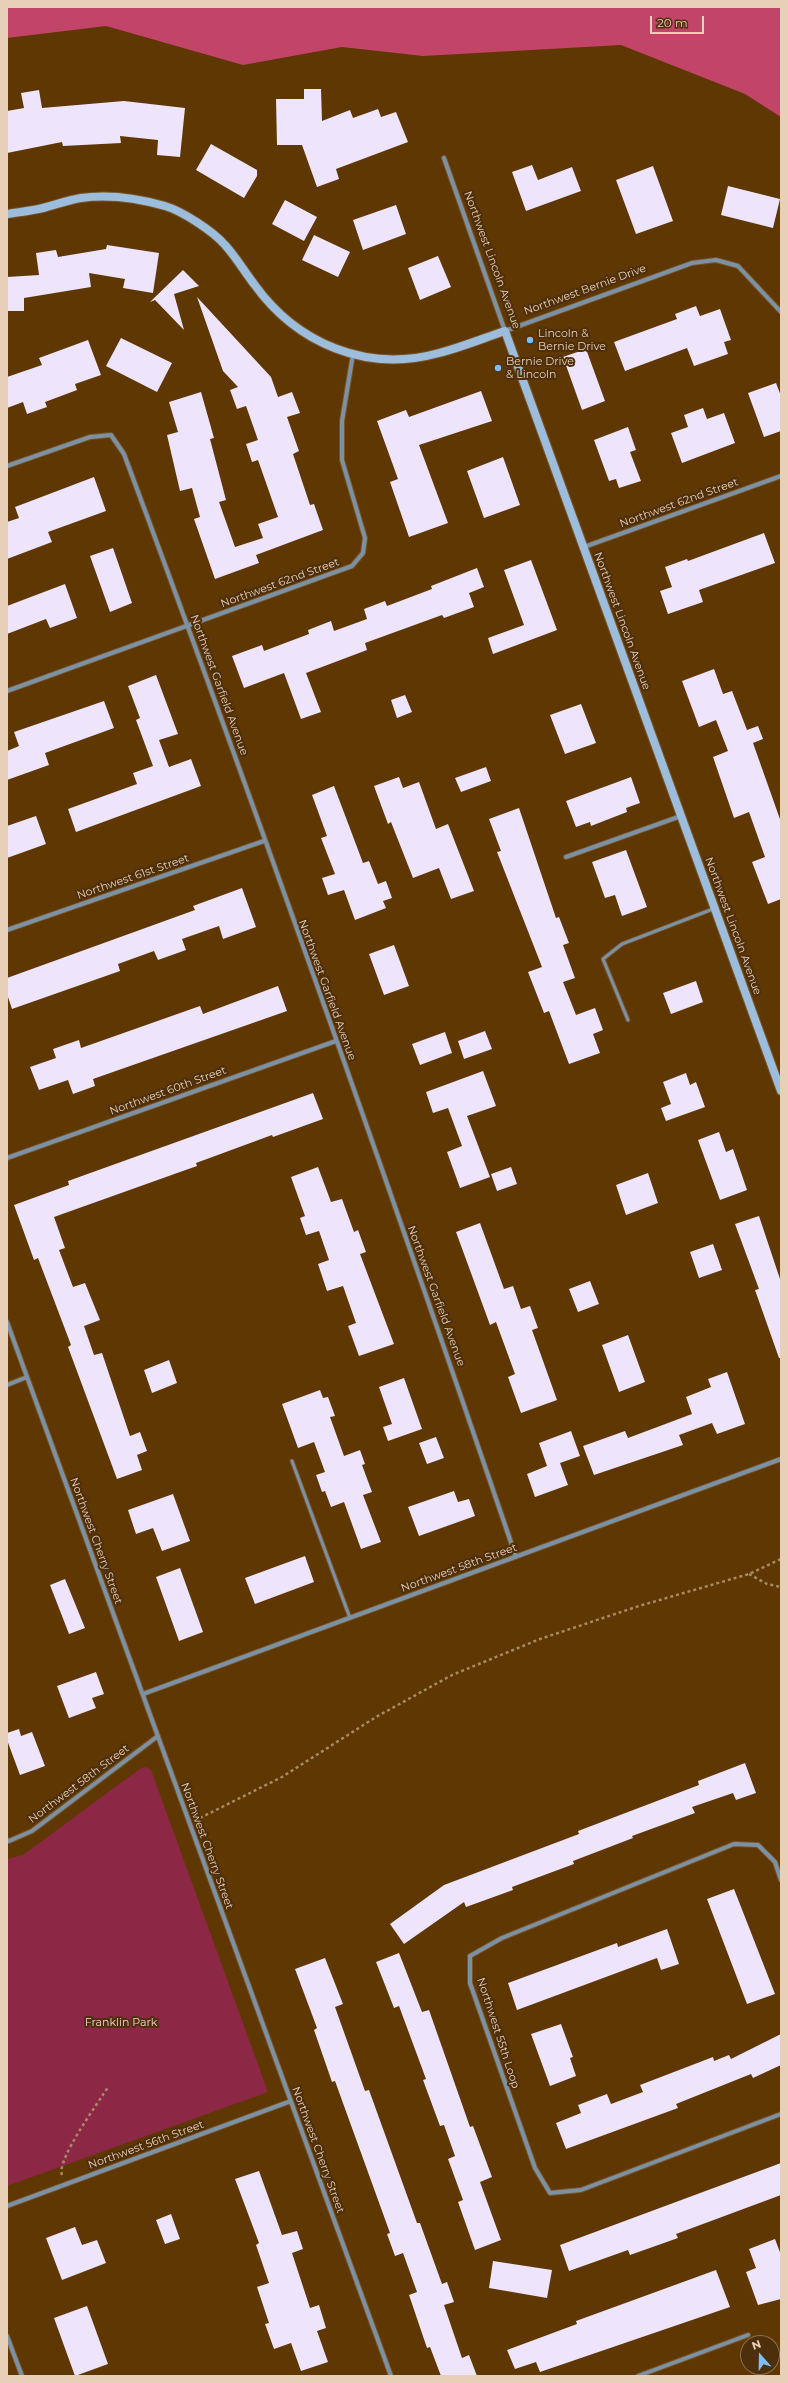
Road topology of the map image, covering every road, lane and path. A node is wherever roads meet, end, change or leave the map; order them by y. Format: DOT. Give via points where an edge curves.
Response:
graph roads {
  1 [pos="444,158"];
  2 [pos="7,214"];
  3 [pos="781,312"];
  4 [pos="505,331"];
  5 [pos="353,354"];
  6 [pos="7,466"];
  7 [pos="781,476"];
  8 [pos="583,548"];
  9 [pos="188,626"];
  10 [pos="7,691"];
  11 [pos="682,816"];
  12 [pos="264,841"];
  13 [pos="566,857"];
  14 [pos="715,908"];
  15 [pos="7,930"];
  16 [pos="628,1020"];
  17 [pos="336,1041"];
  18 [pos="781,1091"];
  19 [pos="7,1158"];
  20 [pos="7,1322"];
  21 [pos="27,1378"];
  22 [pos="7,1385"];
  23 [pos="781,1459"];
  24 [pos="292,1461"];
  25 [pos="516,1557"];
  26 [pos="781,1559"];
  27 [pos="749,1574"];
  28 [pos="781,1587"];
  29 [pos="350,1618"];
  30 [pos="143,1694"];
  31 [pos="158,1736"];
  32 [pos="189,1823"];
  33 [pos="8,1841"];
  34 [pos="781,1880"];
  35 [pos="108,2087"];
  36 [pos="291,2101"];
  37 [pos="781,2114"];
  38 [pos="66,2185"];
  39 [pos="7,2206"];
  40 [pos="7,2336"];
  41 [pos="740,2338"];
  42 [pos="22,2376"];
  43 [pos="390,2376"];
  44 [pos="638,2376"];
  1 -- 4 [label="street, Northwest Lincoln Avenue"];
  2 -- 5 [label="street, Northwest Bernie Drive" via="80,198 106,196 137,198 166,206 192,219 224,244 263,297 284,319 326,346"];
  3 -- 4 [label="street, Northwest Bernie Drive" via="738,266 716,260 692,262"];
  4 -- 5 [label="street, Northwest Bernie Drive" via="439,354 413,358 384,360"];
  4 -- 8 [label="street, Northwest Lincoln Avenue"];
  5 -- 9 [label="street, Northwest 62nd Street" via="342,421 342,460 365,538 363,553 352,566"];
  6 -- 9 [label="street, Northwest Garfield Avenue" via="90,437 111,435 124,454"];
  7 -- 8 [label="street, Northwest 62nd Street"];
  8 -- 11 [label="street, Northwest Lincoln Avenue"];
  9 -- 10 [label="street, Northwest 62nd Street"];
  9 -- 12 [label="street, Northwest Garfield Avenue"];
  11 -- 13 [label="street"];
  11 -- 14 [label="street, Northwest Lincoln Avenue"];
  12 -- 15 [label="street, Northwest 61st Street"];
  12 -- 17 [label="street, Northwest Garfield Avenue"];
  14 -- 16 [label="lane" via="622,944 603,959"];
  14 -- 18 [label="street, Northwest Lincoln Avenue"];
  17 -- 19 [label="street, Northwest 60th Street"];
  17 -- 25 [label="street, Northwest Garfield Avenue"];
  20 -- 21 [label="street, Northwest Cherry Street"];
  21 -- 22 [label="street"];
  21 -- 30 [label="street, Northwest Cherry Street"];
  23 -- 25 [label="street, Northwest 58th Street"];
  24 -- 29 [label="lane"];
  25 -- 29 [label="street, Northwest 58th Street"];
  26 -- 27 [label="path"];
  27 -- 28 [label="path" via="768,1584"];
  27 -- 32 [label="path" via="540,1639 452,1675 376,1717 282,1777"];
  29 -- 30 [label="street, Northwest 58th Street"];
  30 -- 31 [label="street, Northwest Cherry Street"];
  31 -- 32 [label="street, Northwest Cherry Street"];
  31 -- 33 [label="street, Northwest 58th Street" via="32,1831"];
  32 -- 36 [label="street, Northwest Cherry Street"];
  34 -- 37 [label="street, Northwest 55th Loop" via="775,1862 758,1845 734,1844 496,1942 470,1956 470,1982 535,2168 550,2192 581,2190"];
  35 -- 38 [label="path" via="66,2153 60,2172"];
  36 -- 38 [label="street, Northwest 56th Street"];
  36 -- 43 [label="street, Northwest Cherry Street"];
  38 -- 39 [label="street, Northwest 56th Street"];
  40 -- 42 [label="street"];
  41 -- 44 [label="street"];
}
